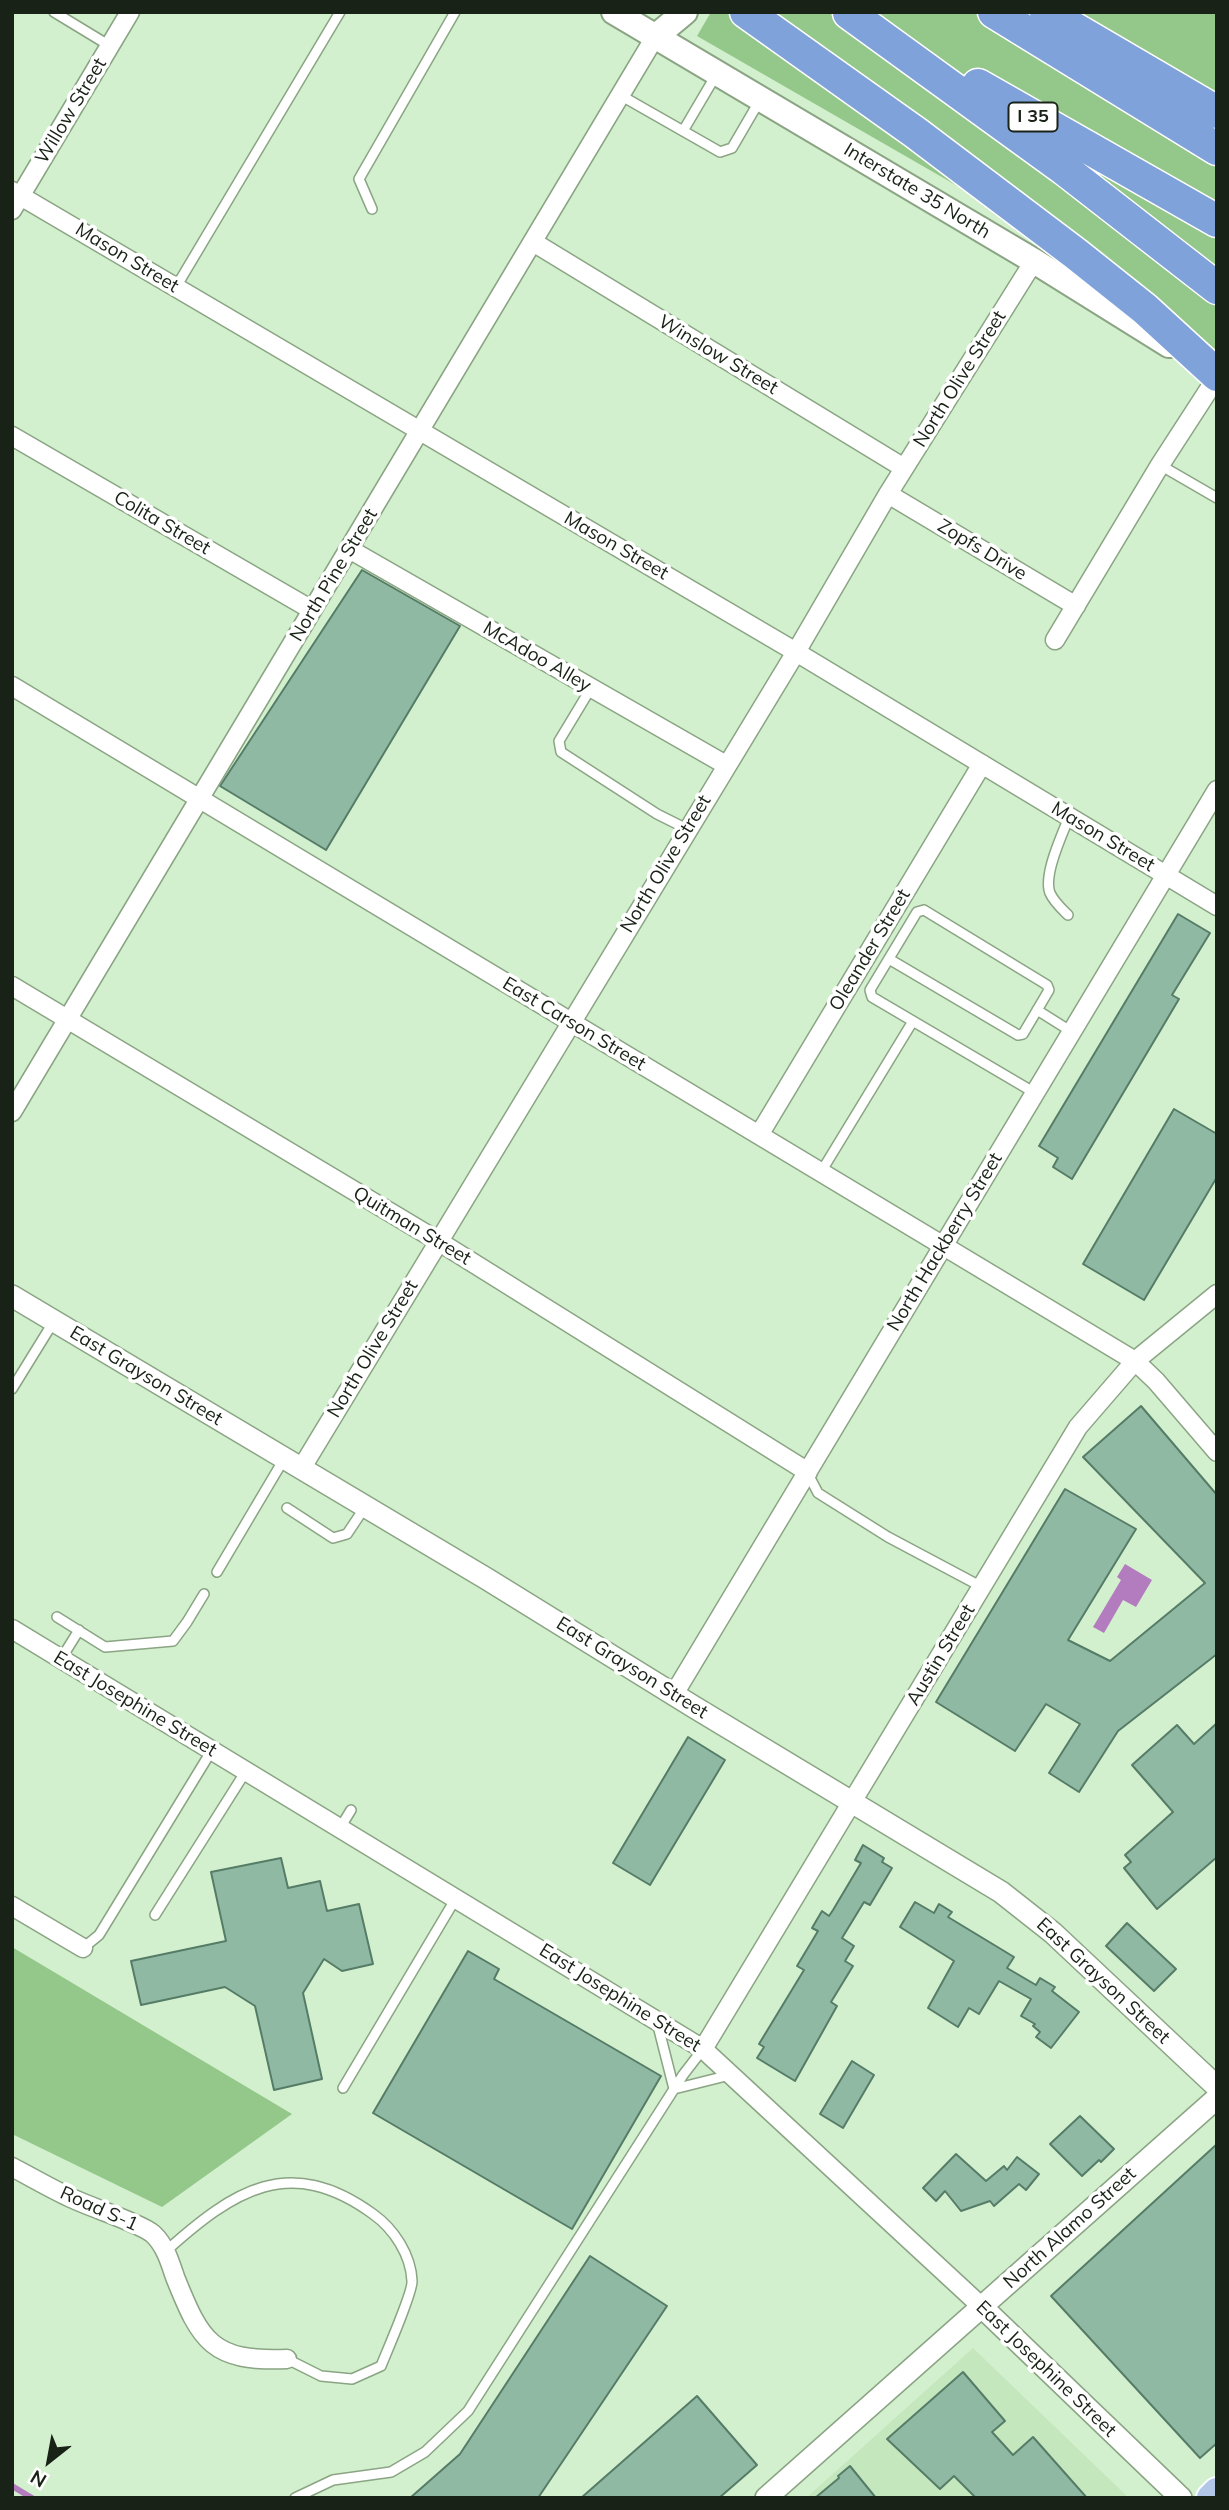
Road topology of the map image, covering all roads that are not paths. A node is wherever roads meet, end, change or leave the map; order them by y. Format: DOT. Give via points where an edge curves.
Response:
graph roads {
  1 [pos="54,12"];
  2 [pos="130,12"];
  3 [pos="340,12"];
  4 [pos="455,12"];
  5 [pos="614,12"];
  6 [pos="658,12"];
  7 [pos="746,12"];
  8 [pos="993,12"];
  9 [pos="1046,12"];
  10 [pos="849,13"];
  11 [pos="684,14"];
  12 [pos="655,37"];
  13 [pos="110,46"];
  14 [pos="717,74"];
  15 [pos="620,95"];
  16 [pos="761,99"];
  17 [pos="1217,112"];
  18 [pos="683,131"];
  19 [pos="1217,149"];
  20 [pos="15,199"];
  21 [pos="372,209"];
  22 [pos="1217,221"];
  23 [pos="533,242"];
  24 [pos="1034,261"];
  25 [pos="176,287"];
  26 [pos="1217,288"];
  27 [pos="1217,376"];
  28 [pos="419,432"];
  29 [pos="12,436"];
  30 [pos="1160,465"];
  31 [pos="904,468"];
  32 [pos="888,494"];
  33 [pos="1217,498"];
  34 [pos="349,549"];
  35 [pos="1076,606"];
  36 [pos="312,610"];
  37 [pos="1055,640"];
  38 [pos="796,652"];
  39 [pos="12,686"];
  40 [pos="591,688"];
  41 [pos="982,764"];
  42 [pos="726,765"];
  43 [pos="1217,790"];
  44 [pos="200,799"];
  45 [pos="1069,817"];
  46 [pos="687,829"];
  47 [pos="1167,875"];
  48 [pos="1217,905"];
  49 [pos="1068,915"];
  50 [pos="889,959"];
  51 [pos="12,986"];
  52 [pos="1037,1010"];
  53 [pos="68,1019"];
  54 [pos="913,1021"];
  55 [pos="572,1022"];
  56 [pos="1072,1032"];
  57 [pos="1035,1093"];
  58 [pos="12,1112"];
  59 [pos="759,1135"];
  60 [pos="821,1172"];
  61 [pos="438,1241"];
  62 [pos="943,1246"];
  63 [pos="1217,1294"];
  64 [pos="12,1296"];
  65 [pos="54,1321"];
  66 [pos="1135,1362"];
  67 [pos="12,1389"];
  68 [pos="1217,1452"];
  69 [pos="292,1464"];
  70 [pos="807,1472"];
  71 [pos="365,1507"];
  72 [pos="286,1508"];
  73 [pos="217,1572"];
  74 [pos="982,1587"];
  75 [pos="204,1594"];
  76 [pos="57,1617"];
  77 [pos="12,1629"];
  78 [pos="79,1630"];
  79 [pos="61,1659"];
  80 [pos="674,1694"];
  81 [pos="212,1750"];
  82 [pos="246,1771"];
  83 [pos="852,1801"];
  84 [pos="351,1810"];
  85 [pos="341,1828"];
  86 [pos="456,1898"];
  87 [pos="12,1906"];
  88 [pos="155,1915"];
  89 [pos="83,1948"];
  90 [pos="657,2020"];
  91 [pos="703,2049"];
  92 [pos="730,2074"];
  93 [pos="1217,2087"];
  94 [pos="343,2088"];
  95 [pos="674,2089"];
  96 [pos="1217,2098"];
  97 [pos="12,2167"];
  98 [pos="166,2251"];
  99 [pos="982,2307"];
  100 [pos="287,2358"];
  101 [pos="1217,2492"];
  102 [pos="295,2498"];
  103 [pos="766,2498"];
  104 [pos="1181,2498"];
  105 [pos="1211,2498"];
  1 -- 13 [label="lane"];
  2 -- 13 [label="street, Willow Street"];
  3 -- 25 [label="lane"];
  4 -- 21 [label="lane" via="359,179"];
  5 -- 12 [label="main road, Interstate 35 North"];
  6 -- 12 [label="main road, North Pine Street"];
  7 -- 27 [label="highway" via="1076,254 1145,309"];
  8 -- 19 [label="highway"];
  9 -- 17 [label="highway"];
  10 -- 22 [label="highway, I 35"];
  10 -- 26 [label="highway"];
  11 -- 12 [label="main road, North Pine Street"];
  12 -- 14 [label="main road, Interstate 35 North"];
  12 -- 15 [label="street, North Pine Street"];
  13 -- 20 [label="street, Willow Street"];
  14 -- 16 [label="main road, Interstate 35 North"];
  14 -- 18 [label="lane"];
  15 -- 18 [label="lane"];
  15 -- 23 [label="street, North Pine Street"];
  16 -- 18 [label="lane" via="732,148 725,152"];
  16 -- 24 [label="main road, Interstate 35 North"];
  20 -- 25 [label="street, Mason Street"];
  23 -- 28 [label="street, North Pine Street"];
  23 -- 31 [label="street, Winslow Street"];
  24 -- 27 [label="main road, Interstate 35 North"];
  24 -- 31 [label="street, North Olive Street"];
  25 -- 28 [label="street, Mason Street"];
  27 -- 30 [label="street"];
  28 -- 34 [label="street, North Pine Street"];
  28 -- 38 [label="street, Mason Street"];
  29 -- 36 [label="street, Colita Street"];
  30 -- 33 [label="lane"];
  30 -- 35 [label="street"];
  31 -- 32 [label="street, North Olive Street"];
  32 -- 35 [label="street, Zopfs Drive"];
  32 -- 38 [label="street, North Olive Street"];
  34 -- 36 [label="street, North Pine Street"];
  34 -- 40 [label="street, McAdoo Alley"];
  35 -- 37 [label="street"];
  36 -- 44 [label="street, North Pine Street"];
  38 -- 41 [label="street, Mason Street"];
  38 -- 42 [label="street, North Olive Street"];
  39 -- 44 [label="street, East Carson Street"];
  40 -- 42 [label="street, McAdoo Alley"];
  40 -- 46 [label="lane" via="559,741 561,752"];
  41 -- 45 [label="street, Mason Street"];
  41 -- 59 [label="street, Oleander Street"];
  42 -- 46 [label="street, North Olive Street"];
  43 -- 47 [label="street, North Hackberry Street"];
  44 -- 53 [label="street, North Pine Street"];
  44 -- 55 [label="street, East Carson Street"];
  45 -- 47 [label="street, Mason Street"];
  45 -- 49 [label="lane" via="1048,884"];
  46 -- 55 [label="street, North Olive Street"];
  47 -- 48 [label="street, Mason Street"];
  47 -- 56 [label="street, North Hackberry Street"];
  50 -- 52 [label="lane" via="1018,1035"];
  50 -- 52 [label="lane" via="917,912 924,910 1047,985 1049,990"];
  50 -- 54 [label="lane" via="870,990 872,997"];
  51 -- 53 [label="street, Quitman Street"];
  52 -- 56 [label="lane"];
  53 -- 58 [label="street, North Pine Street"];
  53 -- 61 [label="street, Quitman Street"];
  54 -- 57 [label="lane"];
  54 -- 60 [label="lane"];
  55 -- 59 [label="street, East Carson Street"];
  55 -- 61 [label="street, North Olive Street"];
  56 -- 57 [label="street, North Hackberry Street"];
  57 -- 62 [label="street, North Hackberry Street"];
  59 -- 60 [label="street, East Carson Street"];
  60 -- 62 [label="street, East Carson Street"];
  61 -- 69 [label="street, North Olive Street"];
  61 -- 70 [label="street, Quitman Street"];
  62 -- 66 [label="street, East Carson Street"];
  62 -- 70 [label="street, North Hackberry Street"];
  63 -- 66 [label="street, Austin Street"];
  64 -- 65 [label="street, East Grayson Street"];
  65 -- 67 [label="lane"];
  65 -- 69 [label="street, East Grayson Street"];
  66 -- 68 [label="street, East Carson Street"];
  66 -- 74 [label="street, Austin Street" via="1078,1427"];
  69 -- 71 [label="street, East Grayson Street"];
  69 -- 73 [label="lane"];
  70 -- 74 [label="lane" via="818,1493"];
  70 -- 80 [label="street, North Hackberry Street"];
  71 -- 72 [label="lane" via="347,1534 333,1538"];
  71 -- 80 [label="street, East Grayson Street"];
  74 -- 83 [label="street, Austin Street"];
  75 -- 78 [label="lane" via="173,1640 105,1647"];
  76 -- 78 [label="lane"];
  77 -- 79 [label="street, East Josephine Street"];
  78 -- 79 [label="lane"];
  79 -- 81 [label="street, East Josephine Street"];
  80 -- 83 [label="street, East Grayson Street"];
  81 -- 82 [label="street, East Josephine Street"];
  81 -- 89 [label="lane" via="99,1935"];
  82 -- 85 [label="street, East Josephine Street"];
  82 -- 88 [label="lane"];
  83 -- 91 [label="street, Austin Street"];
  83 -- 93 [label="street, East Grayson Street" via="1011,1900 1053,1933"];
  84 -- 85 [label="lane"];
  85 -- 86 [label="street, East Josephine Street"];
  86 -- 90 [label="street, East Josephine Street"];
  86 -- 94 [label="lane"];
  87 -- 89 [label="street"];
  90 -- 91 [label="street, East Josephine Street"];
  90 -- 95 [label="lane"];
  91 -- 92 [label="street, East Josephine Street"];
  91 -- 95 [label="lane"];
  92 -- 95 [label="lane"];
  92 -- 99 [label="street, East Josephine Street"];
  95 -- 102 [label="lane" via="468,2411 425,2452 391,2472 333,2480"];
  96 -- 99 [label="street, North Alamo Street"];
  97 -- 98 [label="street, Road S-1" via="152,2233"];
  98 -- 100 [label="street, Road S-1" via="192,2319 214,2346 256,2360"];
  98 -- 100 [label="lane" via="234,2197 271,2184 313,2184 349,2197 384,2222 405,2251 413,2283 381,2366 352,2379 321,2376"];
  99 -- 103 [label="street, North Alamo Street"];
  99 -- 104 [label="street, East Josephine Street"];
  101 -- 105 [label="main road"];
}
